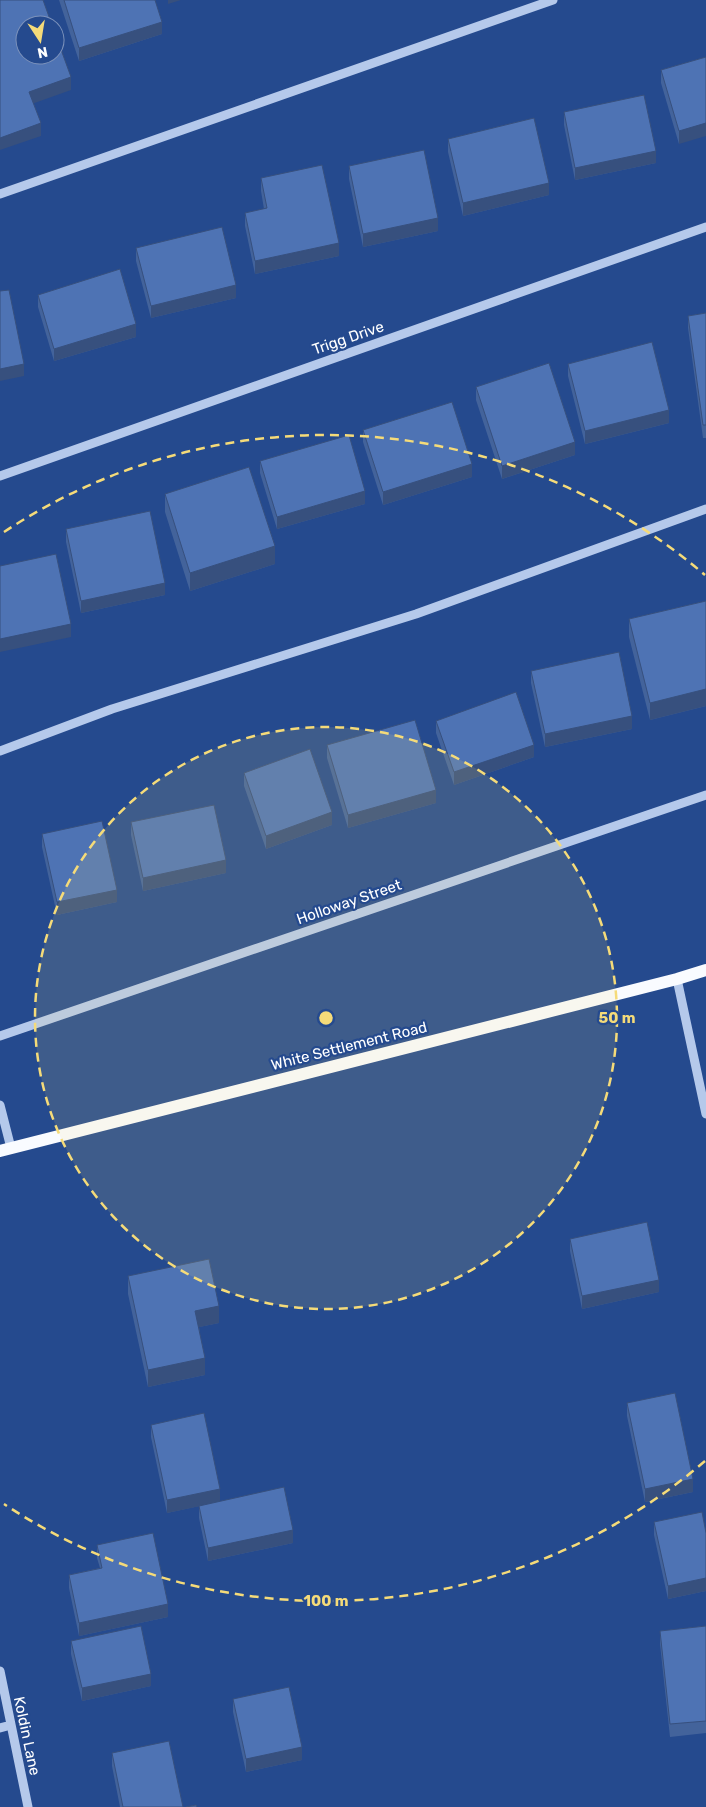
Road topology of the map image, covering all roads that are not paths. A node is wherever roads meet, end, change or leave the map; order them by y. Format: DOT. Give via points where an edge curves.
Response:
graph roads {
  1 [pos="553,0"];
  2 [pos="0,194"];
  3 [pos="706,227"];
  4 [pos="0,476"];
  5 [pos="706,510"];
  6 [pos="0,752"];
  7 [pos="706,795"];
  8 [pos="706,970"];
  9 [pos="677,979"];
  10 [pos="0,1036"];
  11 [pos="0,1105"];
  12 [pos="706,1114"];
  13 [pos="5,1150"];
  14 [pos="0,1671"];
  15 [pos="11,1725"];
  16 [pos="0,1728"];
  17 [pos="28,1807"];
  1 -- 2 [label="street"];
  3 -- 4 [label="street, Trigg Drive"];
  5 -- 6 [label="street" via="416,614 112,709"];
  7 -- 10 [label="street, Holloway Street"];
  8 -- 9 [label="main road, White Settlement Road"];
  9 -- 12 [label="street"];
  9 -- 13 [label="main road, White Settlement Road"];
  11 -- 13 [label="street"];
  14 -- 15 [label="street, Koldin Lane"];
  15 -- 16 [label="street"];
  15 -- 17 [label="street, Koldin Lane"];
}
